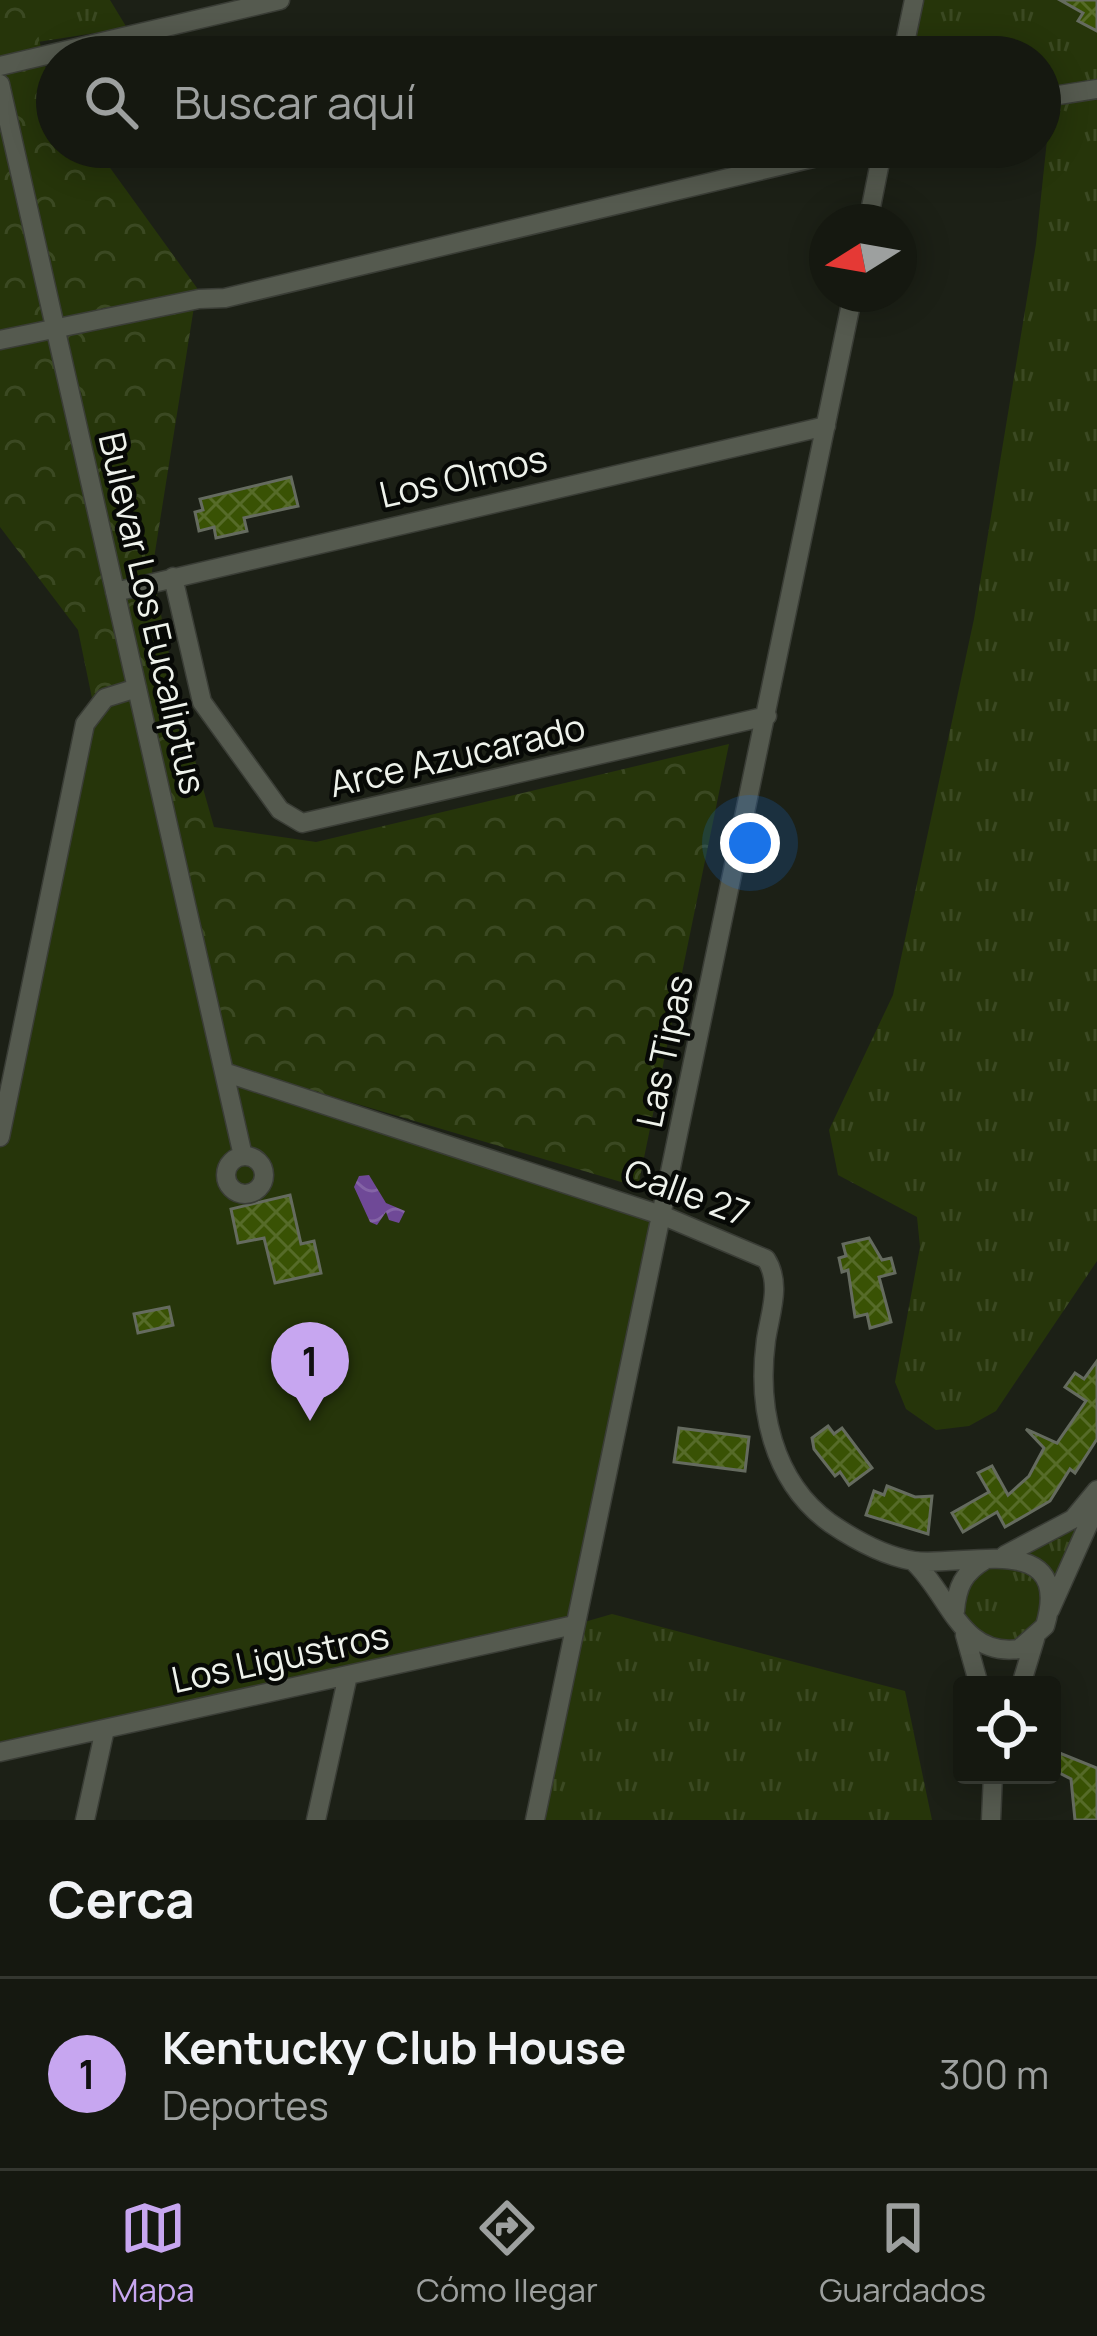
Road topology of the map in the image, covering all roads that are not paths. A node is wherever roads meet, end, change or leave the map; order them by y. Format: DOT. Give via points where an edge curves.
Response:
graph roads {
  1 [pos="280,0"];
  2 [pos="914,0"];
  3 [pos="127,36"];
  4 [pos="906,36"];
  5 [pos="36,58"];
  6 [pos="0,66"];
  7 [pos="0,84"];
  8 [pos="1097,89"];
  9 [pos="1061,95"];
  10 [pos="728,168"];
  11 [pos="771,168"];
  12 [pos="879,168"];
  13 [pos="872,204"];
  14 [pos="199,299"];
  15 [pos="849,312"];
  16 [pos="55,329"];
  17 [pos="0,340"];
  18 [pos="826,426"];
  19 [pos="173,577"];
  20 [pos="115,592"];
  21 [pos="136,688"];
  22 [pos="767,716"];
  23 [pos="224,1072"];
  24 [pos="0,1137"];
  25 [pos="243,1156"];
  26 [pos="664,1216"];
  27 [pos="1097,1490"];
  28 [pos="1097,1505"];
  29 [pos="997,1556"];
  30 [pos="914,1561"];
  31 [pos="1050,1610"];
  32 [pos="955,1611"];
  33 [pos="574,1625"];
  34 [pos="965,1634"];
  35 [pos="1035,1639"];
  36 [pos="348,1675"];
  37 [pos="977,1676"];
  38 [pos="1024,1676"];
  39 [pos="105,1729"];
  40 [pos="0,1752"];
  41 [pos="993,1784"];
  42 [pos="86,1820"];
  43 [pos="316,1820"];
  44 [pos="535,1820"];
  45 [pos="991,1820"];
  1 -- 3 [label="street"];
  2 -- 4 [label="street"];
  5 -- 6 [label="street"];
  7 -- 16 [label="street, Bulevar Los Eucaliptus"];
  8 -- 9 [label="street"];
  10 -- 14 [label="street" via="265,276"];
  11 -- 14 [label="street"];
  12 -- 13 [label="street"];
  14 -- 16 [label="street"];
  15 -- 18 [label="street, Las Tipas"];
  16 -- 17 [label="street"];
  16 -- 20 [label="street, Bulevar Los Eucaliptus"];
  18 -- 19 [label="street, Los Olmos"];
  18 -- 22 [label="street, Las Tipas"];
  19 -- 20 [label="street, Los Olmos"];
  19 -- 22 [label="street, Arce Azucarado" via="202,702 280,810 302,823"];
  20 -- 21 [label="street, Bulevar Los Eucaliptus"];
  21 -- 23 [label="street, Bulevar Los Eucaliptus"];
  21 -- 24 [label="street" via="106,698 85,724"];
  22 -- 26 [label="street, Las Tipas"];
  23 -- 25 [label="street, Bulevar Los Eucaliptus"];
  23 -- 26 [label="street, Calle 27"];
  26 -- 30 [label="street, Calle 27" via="766,1259 775,1283 762,1387 781,1463 825,1519 860,1543"];
  26 -- 33 [label="street, Las Tipas"];
  27 -- 29 [label="street" via="1073,1519"];
  28 -- 31 [label="street"];
  29 -- 30 [label="street, Calle 27"];
  29 -- 31 [label="street" via="1034,1569"];
  29 -- 32 [label="street" via="970,1569"];
  30 -- 32 [label="street"];
  31 -- 35 [label="street"];
  32 -- 34 [label="street"];
  33 -- 36 [label="street, Los Ligustros"];
  33 -- 44 [label="street, Las Tipas"];
  34 -- 35 [label="street" via="999,1652"];
  34 -- 37 [label="street"];
  35 -- 38 [label="street"];
  36 -- 39 [label="street, Los Ligustros"];
  36 -- 43 [label="street"];
  39 -- 40 [label="street, Los Ligustros"];
  39 -- 42 [label="street"];
  41 -- 45 [label="street"];
}
